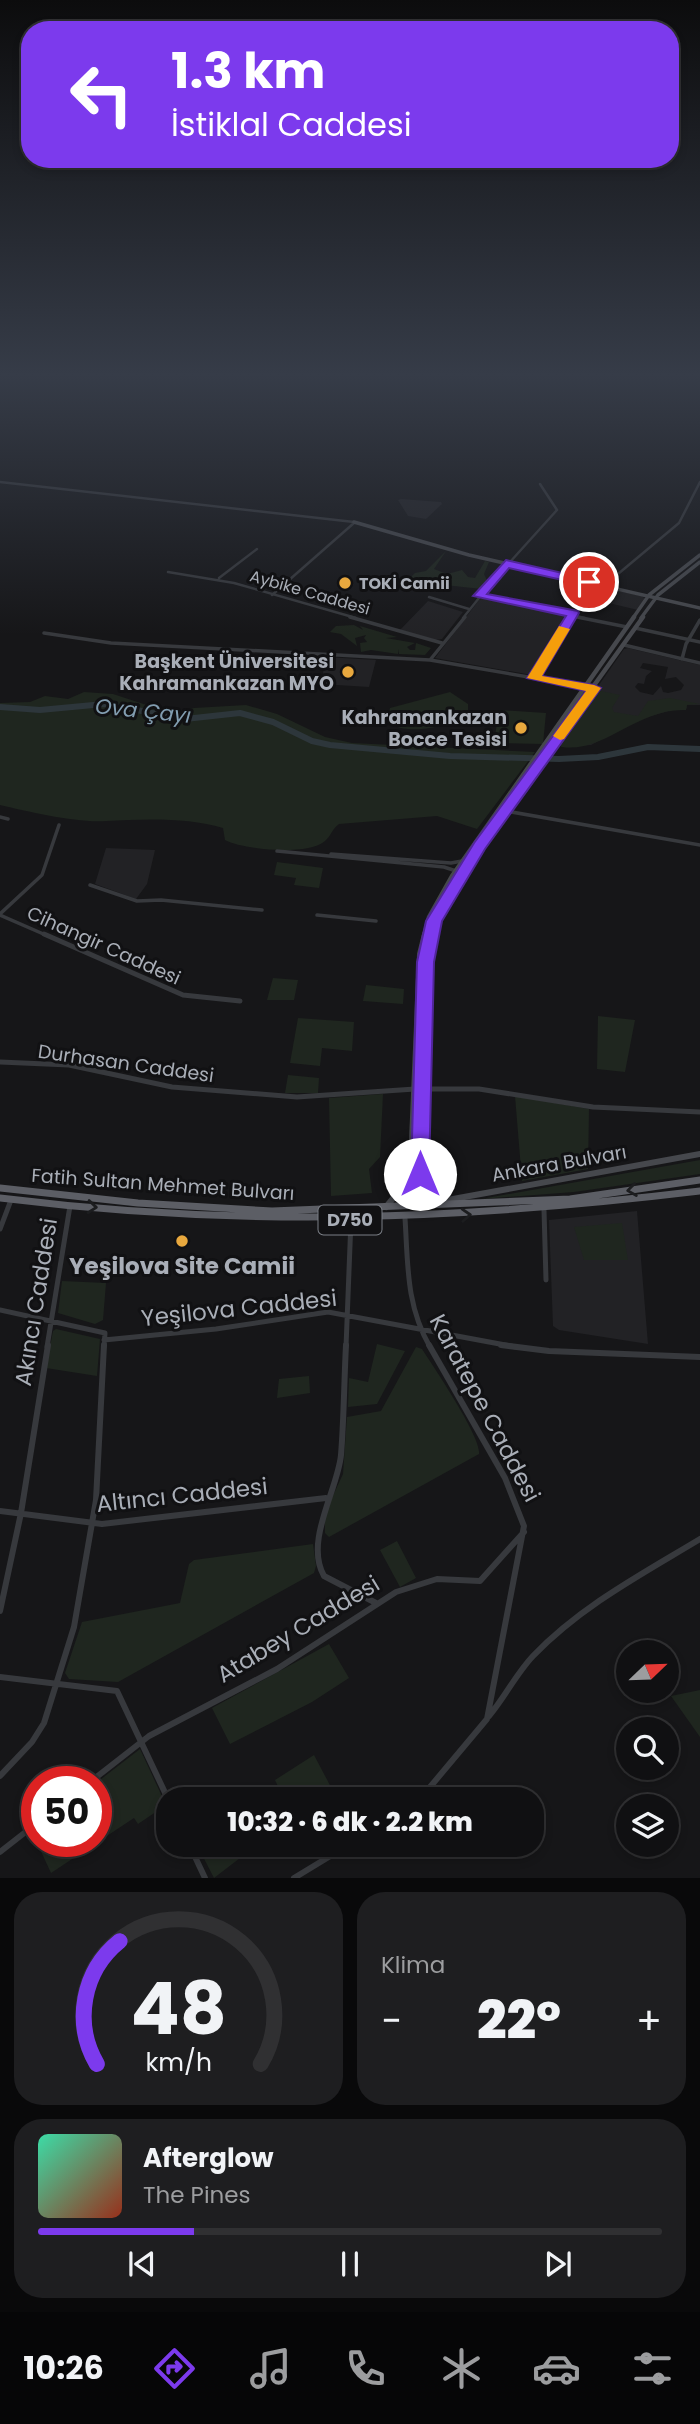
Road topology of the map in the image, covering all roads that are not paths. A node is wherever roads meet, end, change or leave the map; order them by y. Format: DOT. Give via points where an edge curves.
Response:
graph roads {
  1 [pos="0,482"];
  2 [pos="700,482"];
  3 [pos="540,484"];
  4 [pos="354,522"];
  5 [pos="257,549"];
  6 [pos="700,555"];
  7 [pos="700,562"];
  8 [pos="508,563"];
  9 [pos="168,572"];
  10 [pos="219,579"];
  11 [pos="605,585"];
  12 [pos="272,594"];
  13 [pos="650,595"];
  14 [pos="479,596"];
  15 [pos="429,597"];
  16 [pos="657,597"];
  17 [pos="700,607"];
  18 [pos="469,609"];
  19 [pos="573,613"];
  20 [pos="700,620"];
  21 [pos="627,627"];
  22 [pos="635,628"];
  23 [pos="44,633"];
  24 [pos="688,639"];
  25 [pos="700,642"];
  26 [pos="442,643"];
  27 [pos="624,645"];
  28 [pos="682,659"];
  29 [pos="429,660"];
  30 [pos="700,663"];
  31 [pos="534,678"];
  32 [pos="586,687"];
  33 [pos="594,689"];
  34 [pos="541,750"];
  35 [pos="506,811"];
  36 [pos="0,817"];
  37 [pos="8,819"];
  38 [pos="59,825"];
  39 [pos="700,845"];
  40 [pos="277,850"];
  41 [pos="329,854"];
  42 [pos="463,861"];
  43 [pos="456,871"];
  44 [pos="90,885"];
  45 [pos="262,910"];
  46 [pos="0,914"];
  47 [pos="317,915"];
  48 [pos="376,920"];
  49 [pos="240,1001"];
  50 [pos="0,1062"];
  51 [pos="418,1089"];
  52 [pos="700,1112"];
  53 [pos="700,1154"];
  54 [pos="700,1180"];
  55 [pos="0,1188"];
  56 [pos="700,1191"];
  57 [pos="0,1200"];
  58 [pos="11,1200"];
  59 [pos="424,1205"];
  60 [pos="70,1206"];
  61 [pos="386,1207"];
  62 [pos="544,1210"];
  63 [pos="405,1218"];
  64 [pos="351,1220"];
  65 [pos="0,1229"];
  66 [pos="546,1280"];
  67 [pos="0,1310"];
  68 [pos="348,1314"];
  69 [pos="51,1323"];
  70 [pos="418,1327"];
  71 [pos="104,1336"];
  72 [pos="700,1357"];
  73 [pos="326,1498"];
  74 [pos="0,1510"];
  75 [pos="21,1513"];
  76 [pos="92,1524"];
  77 [pos="524,1531"];
  78 [pos="700,1539"];
  79 [pos="376,1603"];
  80 [pos="0,1611"];
  81 [pos="0,1677"];
  82 [pos="58,1684"];
  83 [pos="487,1719"];
  84 [pos="142,1741"];
  85 [pos="110,1766"];
  86 [pos="0,1776"];
  87 [pos="163,1787"];
  88 [pos="430,1787"];
  89 [pos="21,1836"];
  90 [pos="0,1852"];
  91 [pos="195,1857"];
  92 [pos="329,1857"];
  93 [pos="205,1878"];
  94 [pos="294,1878"];
  1 -- 4 [label="street"];
  2 -- 11 [label="street" via="679,523"];
  3 -- 8 [label="street" via="557,512"];
  4 -- 8 [label="main road"];
  4 -- 12 [label="street"];
  5 -- 10 [label="street"];
  6 -- 13 [label="main road"];
  7 -- 16 [label="main road"];
  8 -- 11 [label="main road"];
  8 -- 14 [label="street"];
  9 -- 10 [label="street, Aybike Caddesi"];
  10 -- 12 [label="street, Aybike Caddesi"];
  11 -- 13 [label="main road"];
  11 -- 19 [label="street"];
  12 -- 26 [label="street, Aybike Caddesi"];
  13 -- 16 [label="main road"];
  13 -- 21 [label="main road"];
  14 -- 18 [label="street"];
  14 -- 19 [label="street"];
  15 -- 18 [label="street"];
  16 -- 17 [label="main road"];
  16 -- 22 [label="main road"];
  18 -- 26 [label="street"];
  19 -- 21 [label="street"];
  19 -- 31 [label="street"];
  20 -- 24 [label="street"];
  21 -- 32 [label="main road"];
  22 -- 24 [label="street"];
  22 -- 27 [label="main road"];
  23 -- 29 [label="street" via="111,643"];
  24 -- 25 [label="street"];
  24 -- 28 [label="street"];
  26 -- 29 [label="street"];
  27 -- 28 [label="street"];
  27 -- 33 [label="main road"];
  28 -- 30 [label="street"];
  29 -- 31 [label="street"];
  31 -- 32 [label="street"];
  32 -- 33 [label="main road"];
  32 -- 34 [label="main road"];
  33 -- 35 [label="main road"];
  34 -- 42 [label="main road"];
  35 -- 39 [label="street"];
  35 -- 51 [label="main road" via="445,898 431,929"];
  36 -- 37 [label="street"];
  38 -- 46 [label="street" via="42,875"];
  40 -- 41 [label="street"];
  41 -- 42 [label="street"];
  41 -- 43 [label="street"];
  42 -- 43 [label="main road"];
  43 -- 51 [label="main road" via="432,911 421,945"];
  44 -- 45 [label="street" via="137,901"];
  46 -- 49 [label="street, Cihangir Caddesi" via="183,995"];
  47 -- 48 [label="street"];
  50 -- 51 [label="street, Durhasan Caddesi" via="69,1065 172,1087 297,1097"];
  51 -- 52 [label="street, Durhasan Caddesi" via="479,1089 593,1107"];
  51 -- 59 [label="main road"];
  51 -- 61 [label="main road" via="410,1170"];
  53 -- 59 [label="main road, Ankara Bulvarı"];
  54 -- 59 [label="highway, Fatih Sultan Mehmet Bulvarı / D750, one-way" via="570,1199"];
  55 -- 61 [label="highway, Fatih Sultan Mehmet Bulvarı / D750" via="272,1211"];
  56 -- 62 [label="highway, Fatih Sultan Mehmet Bulvarı / D750"];
  57 -- 58 [label="highway, Fatih Sultan Mehmet Bulvarı / D750"];
  58 -- 60 [label="highway, Fatih Sultan Mehmet Bulvarı / D750"];
  58 -- 65 [label="street"];
  59 -- 61 [label="highway, Fatih Sultan Mehmet Bulvarı / D750"];
  60 -- 64 [label="highway, Fatih Sultan Mehmet Bulvarı / D750, one-way"];
  60 -- 69 [label="street, Akıncı Caddesi"];
  63 -- 62 [label="highway, Fatih Sultan Mehmet Bulvarı / D750, one-way"];
  62 -- 66 [label="street"];
  63 -- 64 [label="highway, Fatih Sultan Mehmet Bulvarı / D750"];
  63 -- 70 [label="street, Karatepe Caddesi"];
  64 -- 68 [label="street"];
  67 -- 69 [label="street, Yeşilova Caddesi"];
  68 -- 70 [label="street, Yeşilova Caddesi"];
  68 -- 71 [label="street, Yeşilova Caddesi" via="309,1314 216,1329"];
  68 -- 73 [label="street" via="340,1467"];
  69 -- 71 [label="street, Yeşilova Caddesi"];
  69 -- 75 [label="street, Akıncı Caddesi"];
  70 -- 72 [label="street, Yeşilova Caddesi" via="499,1345"];
  70 -- 77 [label="street, Karatepe Caddesi" via="505,1478"];
  71 -- 76 [label="street"];
  73 -- 76 [label="street, Altıncı Caddesi"];
  73 -- 79 [label="street" via="320,1526 321,1573"];
  74 -- 75 [label="street, Altıncı Caddesi"];
  75 -- 76 [label="street, Altıncı Caddesi"];
  75 -- 80 [label="street, Akıncı Caddesi"];
  76 -- 82 [label="street" via="74,1627"];
  77 -- 79 [label="street, Atabey Caddesi" via="477,1583 425,1581"];
  77 -- 83 [label="street, Karatepe Caddesi"];
  78 -- 83 [label="street" via="595,1605 545,1645"];
  79 -- 84 [label="street, Atabey Caddesi" via="277,1669"];
  81 -- 82 [label="street"];
  82 -- 84 [label="street" via="117,1691"];
  82 -- 86 [label="street" via="38,1733"];
  83 -- 88 [label="street, Karatepe Caddesi"];
  84 -- 85 [label="street, Atabey Caddesi"];
  84 -- 87 [label="street"];
  89 -- 90 [label="street"];
  91 -- 93 [label="street"];
  92 -- 94 [label="street"];
}
